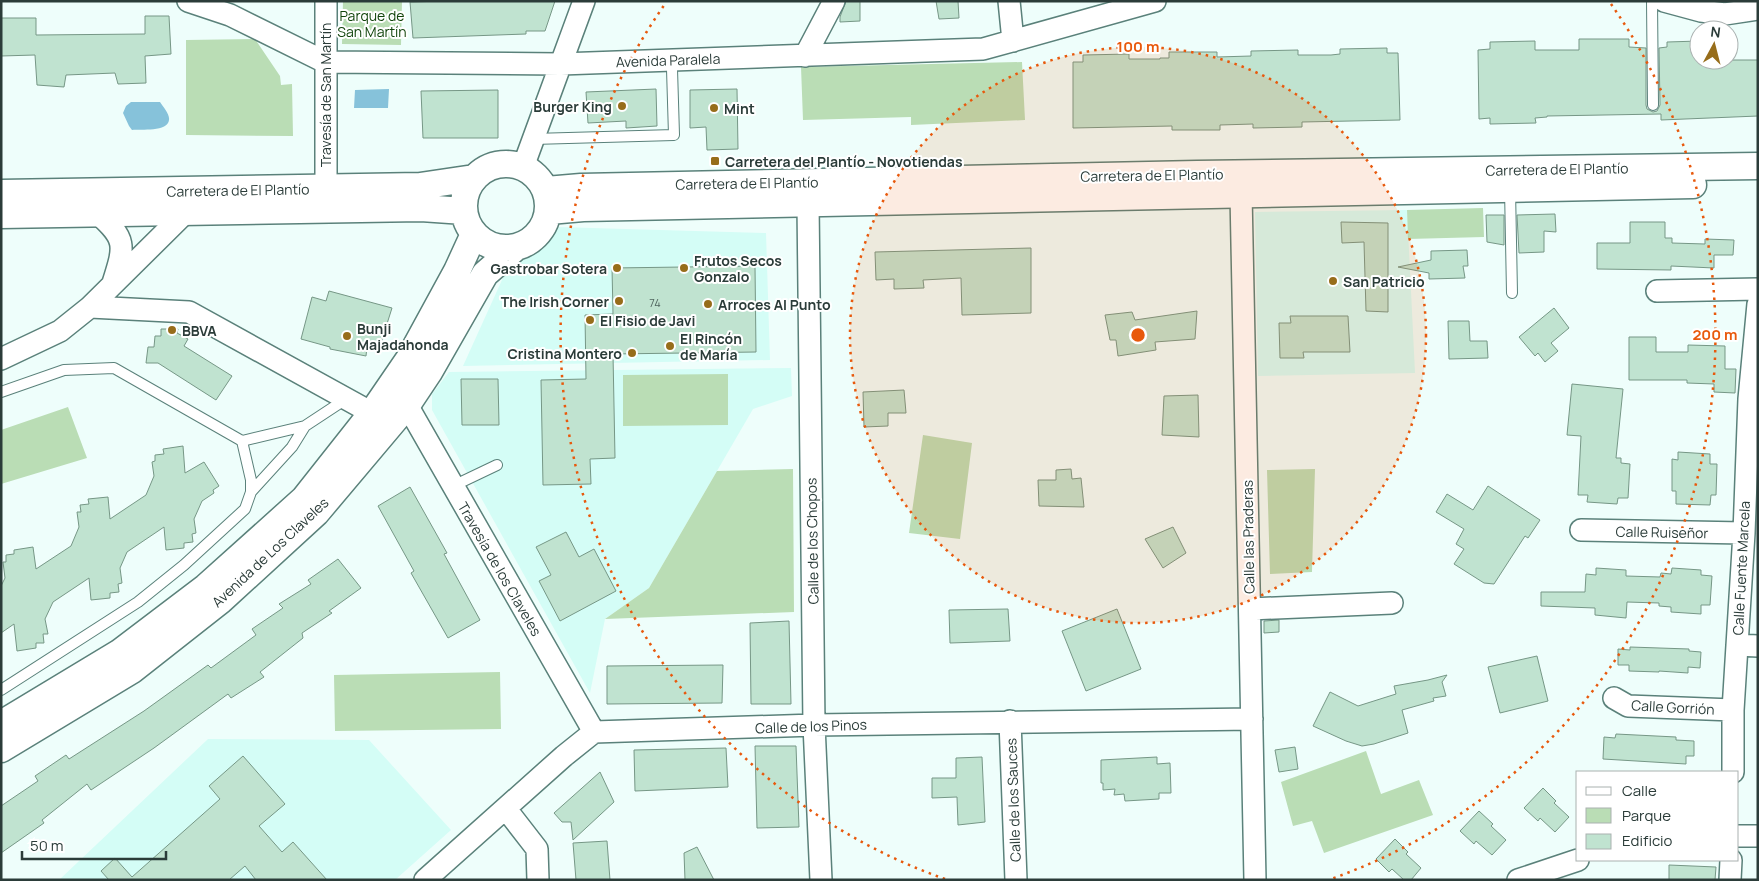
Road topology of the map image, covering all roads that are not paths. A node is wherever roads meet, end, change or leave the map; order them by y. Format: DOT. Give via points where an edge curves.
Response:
graph roads {
  1 [pos="188,1"];
  2 [pos="326,1"];
  3 [pos="584,1"];
  4 [pos="834,1"];
  5 [pos="1009,1"];
  6 [pos="1155,1"];
  7 [pos="1652,1"];
  8 [pos="1664,1"];
  9 [pos="1758,9"];
  10 [pos="1013,41"];
  11 [pos="805,56"];
  12 [pos="325,62"];
  13 [pos="561,64"];
  14 [pos="672,69"];
  15 [pos="1653,105"];
  16 [pos="533,139"];
  17 [pos="1758,166"];
  18 [pos="523,167"];
  19 [pos="474,178"];
  20 [pos="1758,184"];
  21 [pos="326,188"];
  22 [pos="1510,188"];
  23 [pos="1,194"];
  24 [pos="1241,194"];
  25 [pos="547,200"];
  26 [pos="808,203"];
  27 [pos="96,212"];
  28 [pos="186,212"];
  29 [pos="1,215"];
  30 [pos="469,222"];
  31 [pos="515,248"];
  32 [pos="112,284"];
  33 [pos="1758,289"];
  34 [pos="1657,291"];
  35 [pos="1512,292"];
  36 [pos="1758,304"];
  37 [pos="90,307"];
  38 [pos="1,359"];
  39 [pos="1,392"];
  40 [pos="346,400"];
  41 [pos="407,405"];
  42 [pos="372,413"];
  43 [pos="305,426"];
  44 [pos="242,441"];
  45 [pos="497,464"];
  46 [pos="1752,477"];
  47 [pos="453,486"];
  48 [pos="251,492"];
  49 [pos="1581,530"];
  50 [pos="1744,533"];
  51 [pos="1392,603"];
  52 [pos="1250,609"];
  53 [pos="1747,646"];
  54 [pos="1,690"];
  55 [pos="1614,698"];
  56 [pos="1733,710"];
  57 [pos="1252,718"];
  58 [pos="1010,721"];
  59 [pos="1,724"];
  60 [pos="814,725"];
  61 [pos="594,732"];
  62 [pos="1,749"];
  63 [pos="1733,771"];
  64 [pos="506,809"];
  65 [pos="1739,836"];
  66 [pos="1758,836"];
  67 [pos="1576,861"];
  68 [pos="1731,861"];
  69 [pos="425,880"];
  70 [pos="538,880"];
  71 [pos="821,880"];
  72 [pos="1016,880"];
  73 [pos="1254,880"];
  74 [pos="1518,880"];
  75 [pos="1730,880"];
  1 -- 12 [label="street, Avenida Paralela" via="230,16"];
  2 -- 12 [label="street, Travesía de San Martín"];
  3 -- 13 [label="street"];
  4 -- 11 [label="street"];
  5 -- 10 [label="street"];
  6 -- 10 [label="street, Avenida Paralela"];
  7 -- 15 [label="lane"];
  8 -- 9 [label="street" via="1725,14"];
  10 -- 11 [label="street, Avenida Paralela" via="983,49"];
  11 -- 13 [label="street, Avenida Paralela"];
  12 -- 13 [label="street, Avenida Paralela"];
  12 -- 21 [label="street, Travesía de San Martín"];
  13 -- 16 [label="street"];
  14 -- 16 [label="lane" via="674,135"];
  16 -- 18 [label="street"];
  17 -- 25 [label="street, Carretera de El Plantío" via="629,186"];
  18 -- 19 [label="street" via="497,165"];
  18 -- 25 [label="street" via="540,180"];
  19 -- 21 [label="street, Carretera de El Plantío" via="420,186"];
  19 -- 30 [label="street" via="464,199"];
  20 -- 22 [label="street, Carretera de El Plantío"];
  21 -- 23 [label="street, Carretera de El Plantío"];
  22 -- 24 [label="street, Carretera de El Plantío"];
  22 -- 35 [label="lane"];
  24 -- 26 [label="street, Carretera de El Plantío"];
  24 -- 52 [label="street, Calle las Praderas"];
  25 -- 26 [label="street, Carretera de El Plantío" via="583,208"];
  25 -- 31 [label="street" via="545,224 538,235"];
  26 -- 60 [label="street, Calle de los Chopos"];
  27 -- 28 [label="street, Carretera de El Plantío"];
  27 -- 29 [label="street, Carretera de El Plantío"];
  27 -- 32 [label="street" via="113,227 121,242 120,261"];
  28 -- 30 [label="street, Carretera de El Plantío" via="422,208"];
  28 -- 32 [label="street"];
  30 -- 31 [label="street" via="483,241 493,246"];
  30 -- 42 [label="street, Avenida de Los Claveles" via="457,272 409,359"];
  31 -- 41 [label="street, Avenida de Los Claveles" via="485,274"];
  32 -- 37 [label="street"];
  33 -- 34 [label="street"];
  36 -- 46 [label="street, Calle Fuente Marcela" via="1749,399"];
  37 -- 38 [label="street" via="60,331"];
  37 -- 40 [label="street" via="189,312"];
  39 -- 44 [label="lane" via="64,370 114,368"];
  40 -- 42 [label="street"];
  40 -- 43 [label="lane"];
  41 -- 47 [label="street, Travesía de los Claveles"];
  41 -- 62 [label="street, Avenida de Los Claveles" via="316,512 221,600 132,670"];
  42 -- 59 [label="street, Avenida de Los Claveles" via="304,498 206,587 119,653"];
  43 -- 44 [label="lane"];
  43 -- 48 [label="lane" via="292,447"];
  44 -- 48 [label="lane"];
  45 -- 47 [label="lane"];
  46 -- 50 [label="street, Calle Fuente Marcela"];
  47 -- 61 [label="street, Travesía de los Claveles"];
  48 -- 54 [label="lane" via="245,509 138,602"];
  49 -- 50 [label="street, Calle Ruiseñor"];
  50 -- 53 [label="street, Calle Fuente Marcela"];
  51 -- 52 [label="street"];
  52 -- 57 [label="street, Calle las Praderas"];
  53 -- 56 [label="street, Calle Fuente Marcela"];
  55 -- 56 [label="street, Calle Gorrión" via="1628,706"];
  56 -- 63 [label="street, Calle Fuente Marcela"];
  57 -- 58 [label="street, Calle de los Pinos"];
  57 -- 73 [label="street, Calle las Praderas"];
  58 -- 60 [label="street, Calle de los Pinos"];
  58 -- 72 [label="street, Calle de los Sauces"];
  60 -- 61 [label="street, Calle de los Pinos"];
  60 -- 71 [label="street, Calle de los Chopos"];
  61 -- 64 [label="street"];
  64 -- 69 [label="street"];
  64 -- 70 [label="street" via="536,849"];
  65 -- 66 [label="street"];
  67 -- 74 [label="street"];
  68 -- 75 [label="street"];
}
